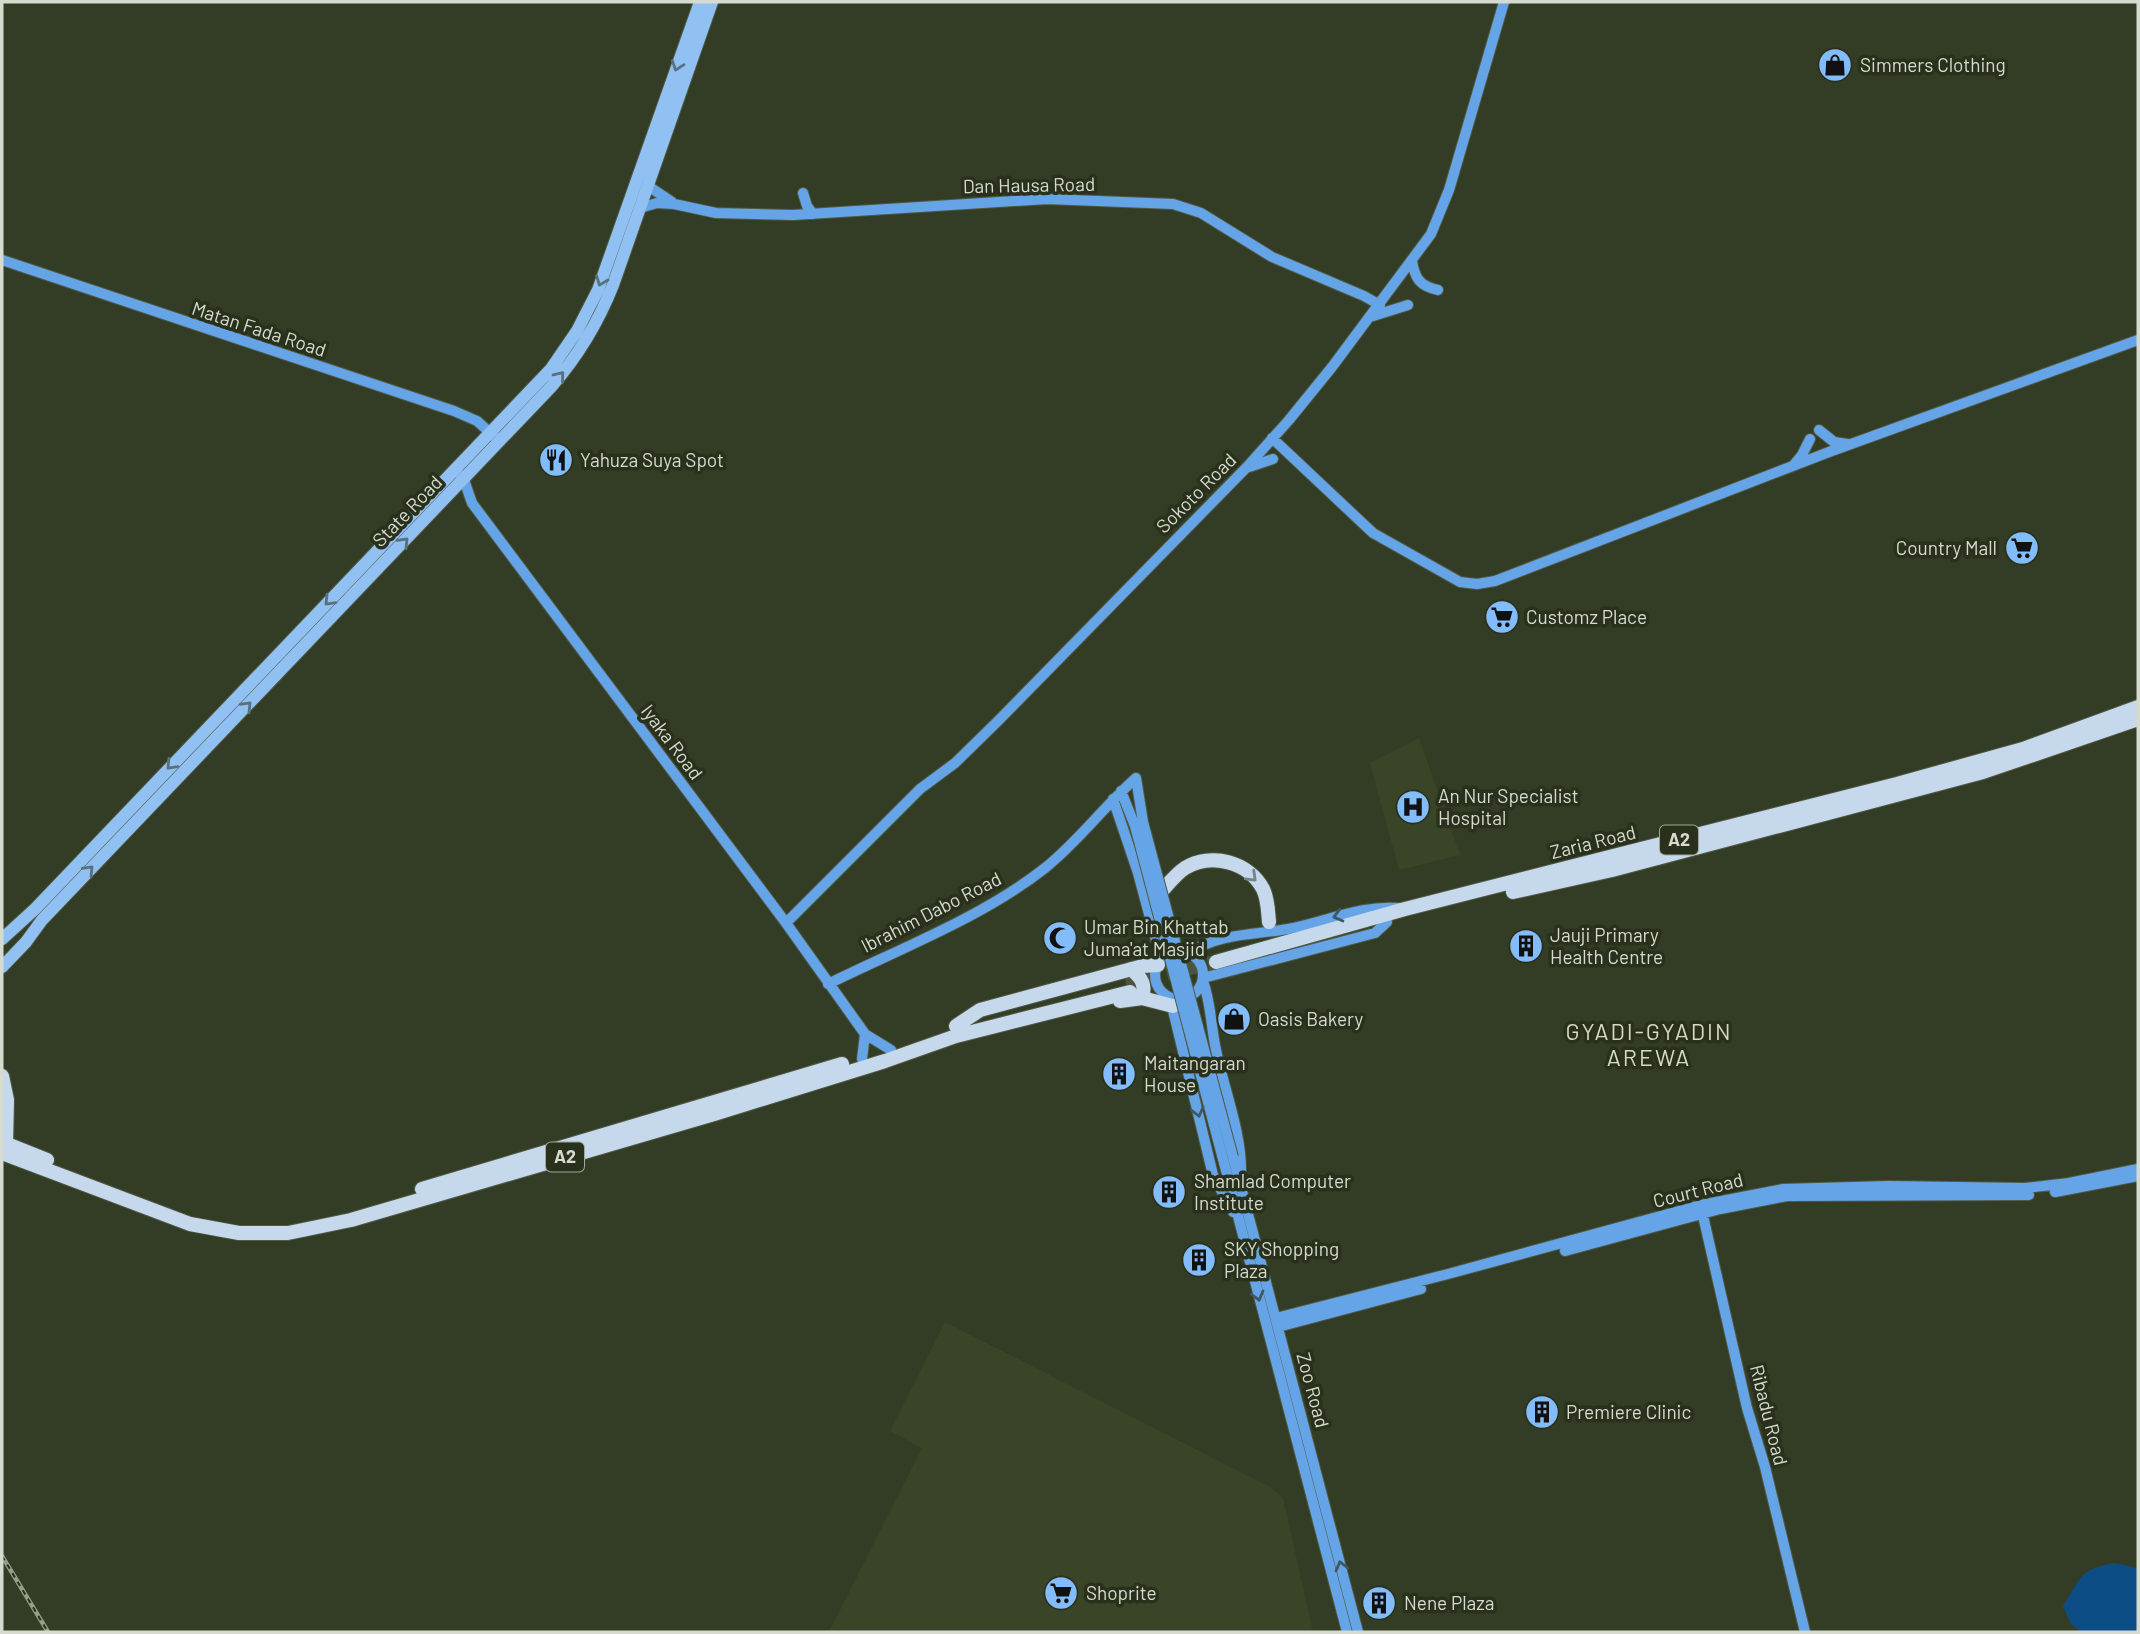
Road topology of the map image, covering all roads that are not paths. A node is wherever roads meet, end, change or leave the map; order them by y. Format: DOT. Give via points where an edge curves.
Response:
graph roads {
  1 [pos="708,2"];
  2 [pos="1504,2"];
  3 [pos="648,186"];
  4 [pos="803,193"];
  5 [pos="674,204"];
  6 [pos="640,208"];
  7 [pos="813,215"];
  8 [pos="2,260"];
  9 [pos="1412,261"];
  10 [pos="1438,290"];
  11 [pos="1387,295"];
  12 [pos="1364,296"];
  13 [pos="1380,305"];
  14 [pos="1408,305"];
  15 [pos="1370,318"];
  16 [pos="2138,340"];
  17 [pos="1289,420"];
  18 [pos="1819,430"];
  19 [pos="495,437"];
  20 [pos="1272,438"];
  21 [pos="1810,439"];
  22 [pos="1854,445"];
  23 [pos="1286,452"];
  24 [pos="1273,459"];
  25 [pos="1246,468"];
  26 [pos="1792,468"];
  27 [pos="459,475"];
  28 [pos="448,487"];
  29 [pos="472,503"];
  30 [pos="2138,707"];
  31 [pos="2138,719"];
  32 [pos="1117,795"];
  33 [pos="1139,824"];
  34 [pos="1161,892"];
  35 [pos="1405,909"];
  36 [pos="39,915"];
  37 [pos="1269,922"];
  38 [pos="1387,922"];
  39 [pos="786,923"];
  40 [pos="2,939"];
  41 [pos="2,948"];
  42 [pos="1189,953"];
  43 [pos="2,958"];
  44 [pos="1160,962"];
  45 [pos="2,967"];
  46 [pos="1203,979"];
  47 [pos="828,984"];
  48 [pos="1132,986"];
  49 [pos="1171,1002"];
  50 [pos="956,1031"];
  51 [pos="865,1034"];
  52 [pos="891,1050"];
  53 [pos="862,1059"];
  54 [pos="2,1076"];
  55 [pos="3,1146"];
  56 [pos="1228,1158"];
  57 [pos="2138,1169"];
  58 [pos="2138,1176"];
  59 [pos="1240,1184"];
  60 [pos="1702,1209"];
  61 [pos="1239,1221"];
  62 [pos="1277,1323"];
  63 [pos="1347,1632"];
  64 [pos="1358,1632"];
  65 [pos="1805,1632"];
  1 -- 3 [label="main road, State Road"];
  1 -- 19 [label="main road, State Road, one-way" via="588,312 551,369"];
  2 -- 9 [label="main road, Sokoto Road" via="1449,190 1431,234"];
  3 -- 5 [label="main road, Dan Hausa Road"];
  3 -- 6 [label="main road, State Road"];
  4 -- 7 [label="main road"];
  5 -- 6 [label="main road, Dan Hausa Road"];
  5 -- 7 [label="main road, Dan Hausa Road" via="716,213"];
  19 -- 6 [label="main road, State Road, one-way" via="564,372 586,340 606,303"];
  7 -- 12 [label="main road, Dan Hausa Road" via="1047,199 1173,204 1201,213 1272,257"];
  8 -- 19 [label="main road, Matan Fada Road" via="454,411 477,421"];
  9 -- 10 [label="main road" via="1417,280"];
  9 -- 11 [label="main road, Sokoto Road"];
  11 -- 12 [label="main road"];
  11 -- 13 [label="main road, Sokoto Road"];
  12 -- 13 [label="main road, Dan Hausa Road"];
  13 -- 15 [label="main road, Sokoto Road"];
  14 -- 15 [label="main road"];
  15 -- 17 [label="main road, Sokoto Road"];
  16 -- 22 [label="main road"];
  17 -- 20 [label="main road, Sokoto Road"];
  17 -- 23 [label="main road"];
  18 -- 22 [label="main road" via="1839,444"];
  19 -- 27 [label="main road, State Road"];
  20 -- 23 [label="main road"];
  20 -- 25 [label="main road, Sokoto Road"];
  21 -- 26 [label="main road"];
  22 -- 26 [label="main road"];
  23 -- 26 [label="main road" via="1373,533 1467,584 1494,581"];
  24 -- 25 [label="main road"];
  25 -- 39 [label="main road, Sokoto Road" via="998,722 920,789"];
  27 -- 28 [label="main road, State Road"];
  27 -- 29 [label="main road, Iyaka Road"];
  28 -- 29 [label="main road"];
  28 -- 36 [label="main road, State Road"];
  29 -- 39 [label="main road, Iyaka Road"];
  30 -- 35 [label="highway, Zaria Road / A2" via="2023,749 1897,784"];
  31 -- 38 [label="highway, Zaria Road / A2" via="1961,779 1612,870"];
  32 -- 33 [label="main road"];
  32 -- 33 [label="main road, Ibrahim Dabo Road" via="1136,778"];
  32 -- 44 [label="main road"];
  32 -- 47 [label="main road, Ibrahim Dabo Road" via="1048,866 1000,899"];
  33 -- 34 [label="main road, bridge"];
  33 -- 56 [label="main road, bridge"];
  34 -- 37 [label="highway, one-way" via="1186,867 1224,860 1248,871 1262,888"];
  34 -- 56 [label="main road, bridge"];
  35 -- 38 [label="highway, Zaria Road / A2" via="1263,943 1216,965"];
  35 -- 42 [label="main road, one-way" via="1368,908 1290,929 1209,942"];
  36 -- 40 [label="main road, State Road"];
  36 -- 41 [label="main road"];
  36 -- 43 [label="main road"];
  36 -- 45 [label="main road, State Road" via="26,942"];
  38 -- 46 [label="main road" via="1375,933"];
  39 -- 47 [label="main road, Iyaka Road"];
  42 -- 44 [label="main road" via="1171,952"];
  42 -- 46 [label="main road" via="1202,966"];
  44 -- 48 [label="highway"];
  44 -- 49 [label="main road" via="1157,984"];
  46 -- 49 [label="main road" via="1194,995"];
  46 -- 59 [label="main road" via="1240,1150"];
  47 -- 51 [label="main road, Iyaka Road"];
  48 -- 49 [label="highway"];
  48 -- 50 [label="highway, A2"];
  48 -- 50 [label="highway" via="981,1010"];
  49 -- 61 [label="main road, one-way" via="1213,1175"];
  50 -- 52 [label="highway, A2"];
  50 -- 55 [label="highway, A2" via="885,1061 713,1114 351,1220 288,1233 239,1233 190,1224"];
  51 -- 52 [label="main road"];
  51 -- 53 [label="main road"];
  52 -- 53 [label="highway, A2"];
  53 -- 55 [label="highway, A2" via="299,1224 246,1225 195,1216"];
  54 -- 55 [label="highway" via="7,1100"];
  56 -- 59 [label="main road, Zoo Road"];
  56 -- 61 [label="main road, Zoo Road"];
  57 -- 60 [label="main road, Court Road" via="2036,1187 1783,1189"];
  58 -- 60 [label="main road, Court Road" via="2075,1190 2010,1196 1787,1196"];
  59 -- 62 [label="main road, Zoo Road"];
  60 -- 62 [label="main road, Court Road"];
  60 -- 65 [label="main road, Ribadu Road"];
  61 -- 63 [label="main road, Zoo Road, one-way"];
  64 -- 62 [label="main road, Zoo Road, one-way"];
}
